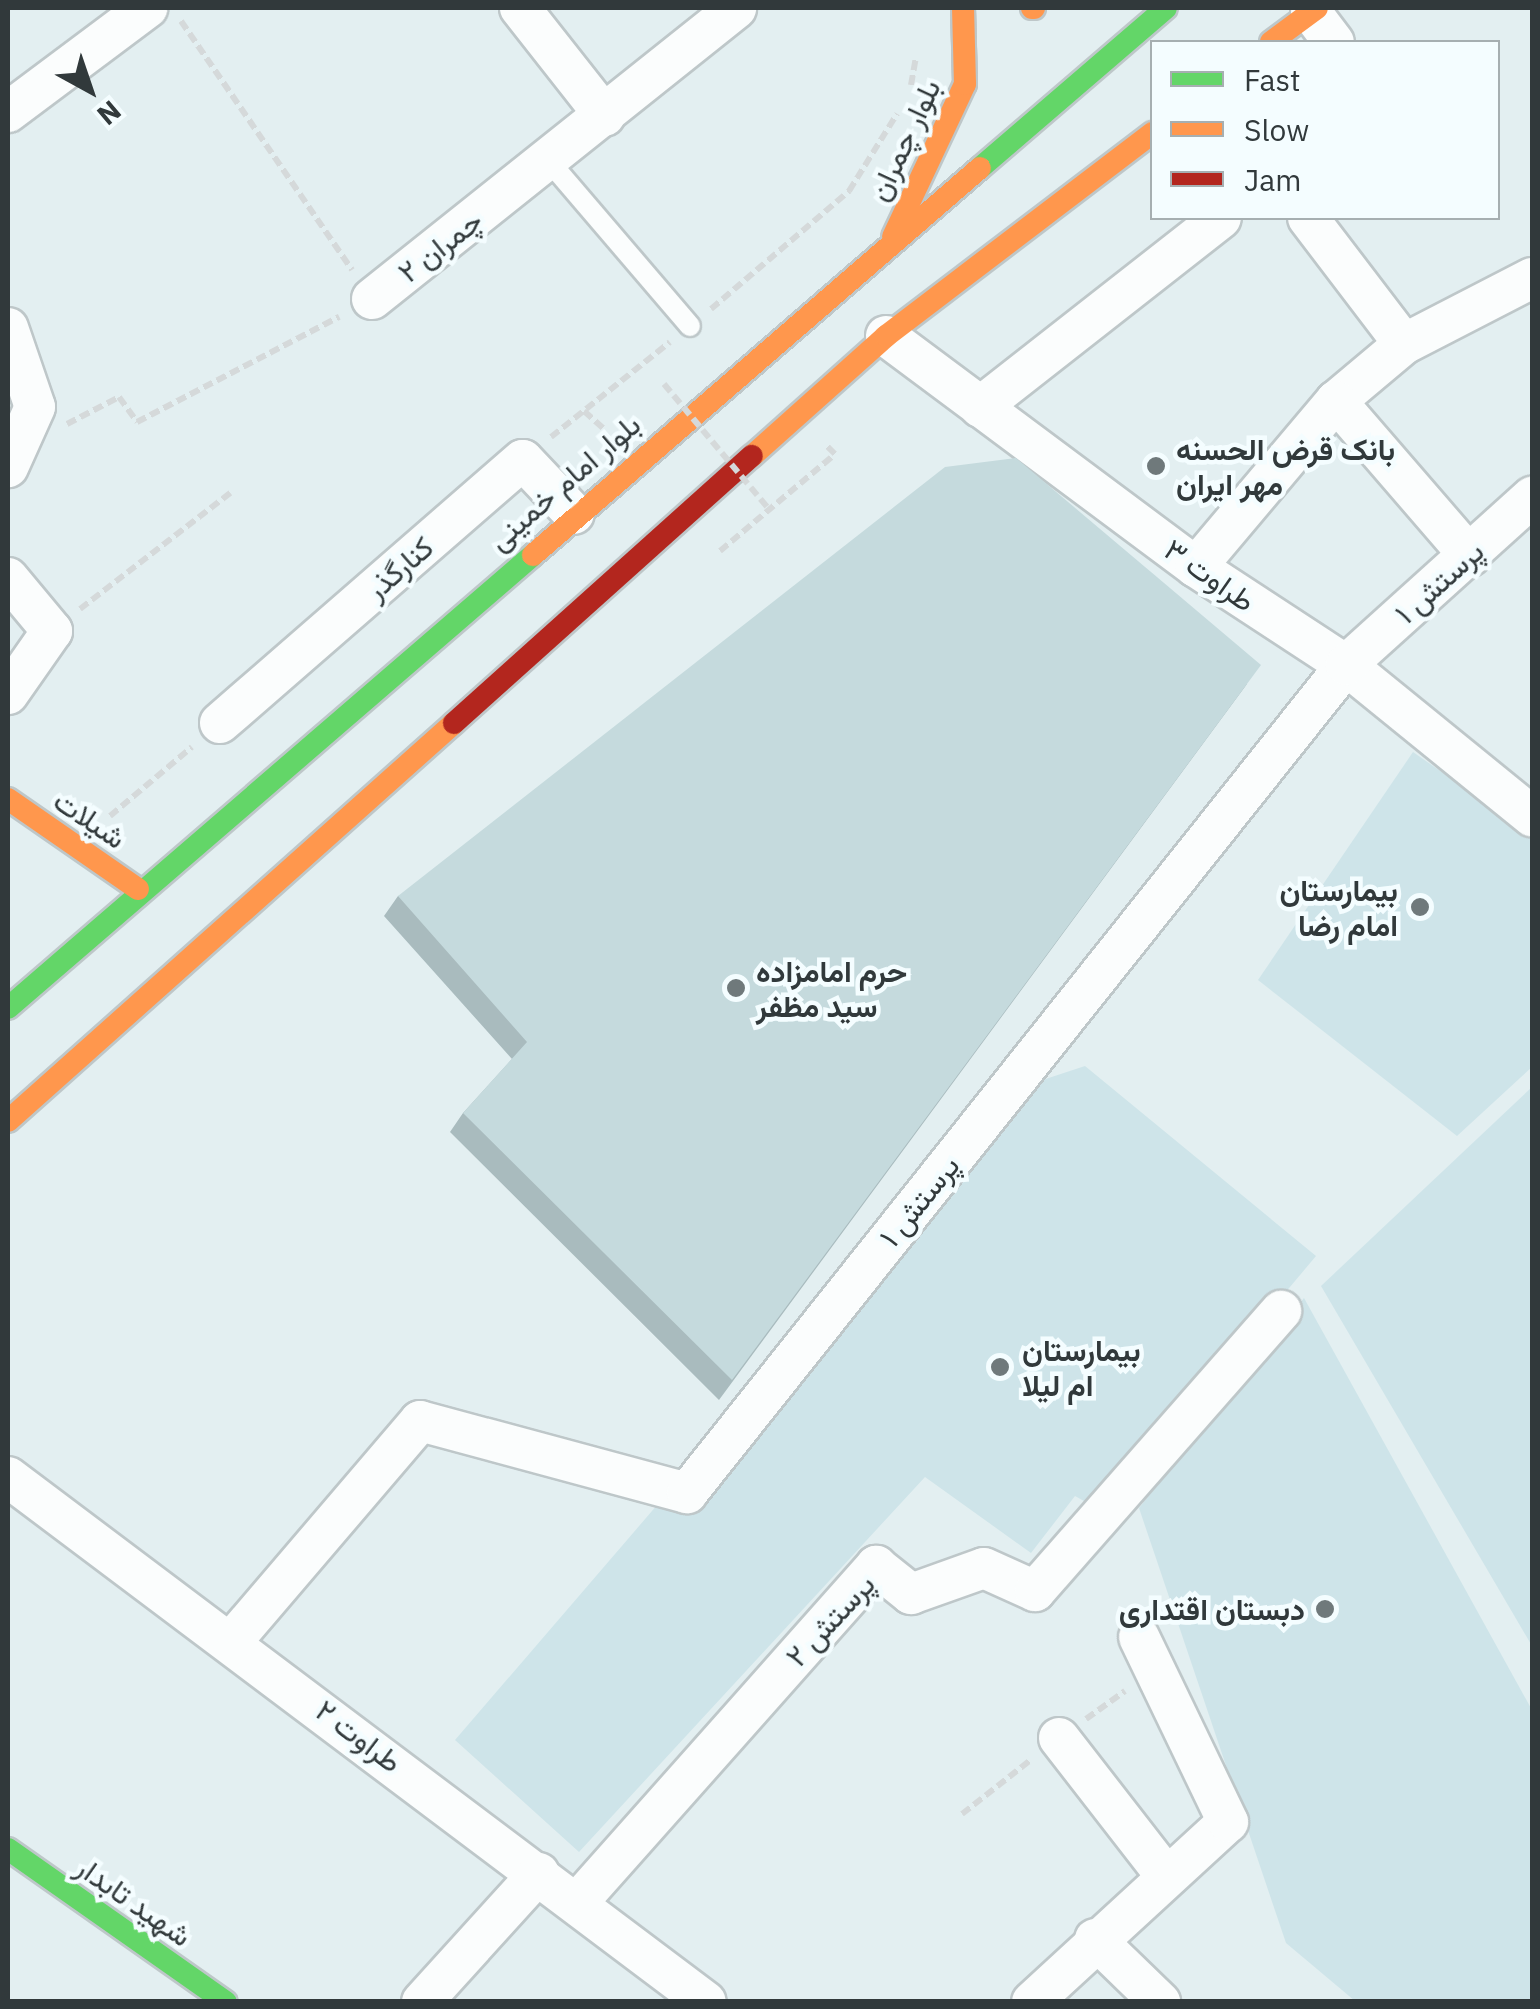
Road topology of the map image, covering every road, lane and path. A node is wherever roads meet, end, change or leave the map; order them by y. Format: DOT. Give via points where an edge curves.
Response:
graph roads {
  1 [pos="147,8"];
  2 [pos="172,8"];
  3 [pos="520,8"];
  4 [pos="736,8"];
  5 [pos="963,8"];
  6 [pos="1166,8"];
  7 [pos="1321,21"];
  8 [pos="1277,40"];
  9 [pos="920,43"];
  10 [pos="8,112"];
  11 [pos="605,116"];
  12 [pos="1150,135"];
  13 [pos="549,161"];
  14 [pos="1218,220"];
  15 [pos="1310,220"];
  16 [pos="893,237"];
  17 [pos="1532,278"];
  18 [pos="372,300"];
  19 [pos="690,326"];
  20 [pos="8,328"];
  21 [pos="886,336"];
  22 [pos="1404,344"];
  23 [pos="664,384"];
  24 [pos="1336,401"];
  25 [pos="980,407"];
  26 [pos="584,411"];
  27 [pos="606,432"];
  28 [pos="835,454"];
  29 [pos="12,458"];
  30 [pos="523,460"];
  31 [pos="230,492"];
  32 [pos="1531,501"];
  33 [pos="770,509"];
  34 [pos="574,514"];
  35 [pos="1470,556"];
  36 [pos="710,560"];
  37 [pos="1196,568"];
  38 [pos="8,578"];
  39 [pos="52,631"];
  40 [pos="1346,665"];
  41 [pos="8,694"];
  42 [pos="220,723"];
  43 [pos="8,799"];
  44 [pos="1532,816"];
  45 [pos="74,846"];
  46 [pos="138,889"];
  47 [pos="8,1008"];
  48 [pos="8,1121"];
  49 [pos="1281,1311"];
  50 [pos="8,1477"];
  51 [pos="1139,1637"];
  52 [pos="233,1640"];
  53 [pos="1058,1738"];
  54 [pos="8,1849"];
  55 [pos="1164,1872"];
  56 [pos="538,1873"];
  57 [pos="577,1903"];
  58 [pos="1095,1939"];
  59 [pos="226,2002"];
  60 [pos="422,2002"];
  61 [pos="706,2002"];
  62 [pos="1032,2002"];
  63 [pos="1160,2002"];
  1 -- 10 [label="street"];
  2 -- 18 [label="path, چمران ۲"];
  3 -- 11 [label="street"];
  4 -- 11 [label="street, چمران ۲"];
  5 -- 16 [label="main road, بلوار چمران" via="964,84"];
  6 -- 16 [label="main road, بلوار امام خمینی"];
  7 -- 8 [label="main road"];
  9 -- 19 [label="path" via="908,96 849,191"];
  11 -- 13 [label="street, چمران ۲"];
  12 -- 21 [label="main road"];
  13 -- 18 [label="street, چمران ۲"];
  13 -- 19 [label="lane"];
  14 -- 25 [label="street"];
  15 -- 22 [label="street"];
  16 -- 34 [label="main road, بلوار امام خمینی"];
  17 -- 22 [label="street"];
  18 -- 29 [label="path" via="137,422 119,397"];
  19 -- 26 [label="path"];
  20 -- 29 [label="street" via="35,407"];
  21 -- 25 [label="street, طراوت ۳"];
  21 -- 48 [label="main road"];
  22 -- 24 [label="street"];
  23 -- 33 [label="path, bridge"];
  24 -- 35 [label="street"];
  24 -- 37 [label="street"];
  25 -- 37 [label="street, طراوت ۳"];
  26 -- 27 [label="path"];
  26 -- 30 [label="path"];
  28 -- 33 [label="path"];
  30 -- 34 [label="street"];
  30 -- 42 [label="street, کنارگذر"];
  31 -- 39 [label="path"];
  32 -- 35 [label="street, پرستش ۱"];
  33 -- 36 [label="path"];
  34 -- 46 [label="main road, بلوار امام خمینی"];
  35 -- 40 [label="street, پرستش ۱"];
  37 -- 40 [label="street, طراوت ۳"];
  38 -- 39 [label="street"];
  39 -- 41 [label="street"];
  40 -- 44 [label="street, طراوت ۳"];
  40 -- 52 [label="street, پرستش ۱" via="687,1493 420,1421"];
  42 -- 45 [label="path"];
  43 -- 45 [label="main road, شیلات"];
  45 -- 46 [label="main road, شیلات"];
  46 -- 47 [label="main road, بلوار امام خمینی"];
  49 -- 57 [label="street, پرستش ۲" via="1036,1591 984,1568 911,1594 876,1566"];
  50 -- 52 [label="street, طراوت ۲"];
  51 -- 55 [label="street" via="1228,1822"];
  52 -- 56 [label="street, طراوت ۲"];
  53 -- 55 [label="street"];
  54 -- 59 [label="main road, شهید تابدار"];
  55 -- 58 [label="street"];
  56 -- 57 [label="street, طراوت ۲"];
  56 -- 60 [label="street"];
  57 -- 61 [label="street, طراوت ۲"];
  58 -- 62 [label="street"];
  58 -- 63 [label="street"];
}
